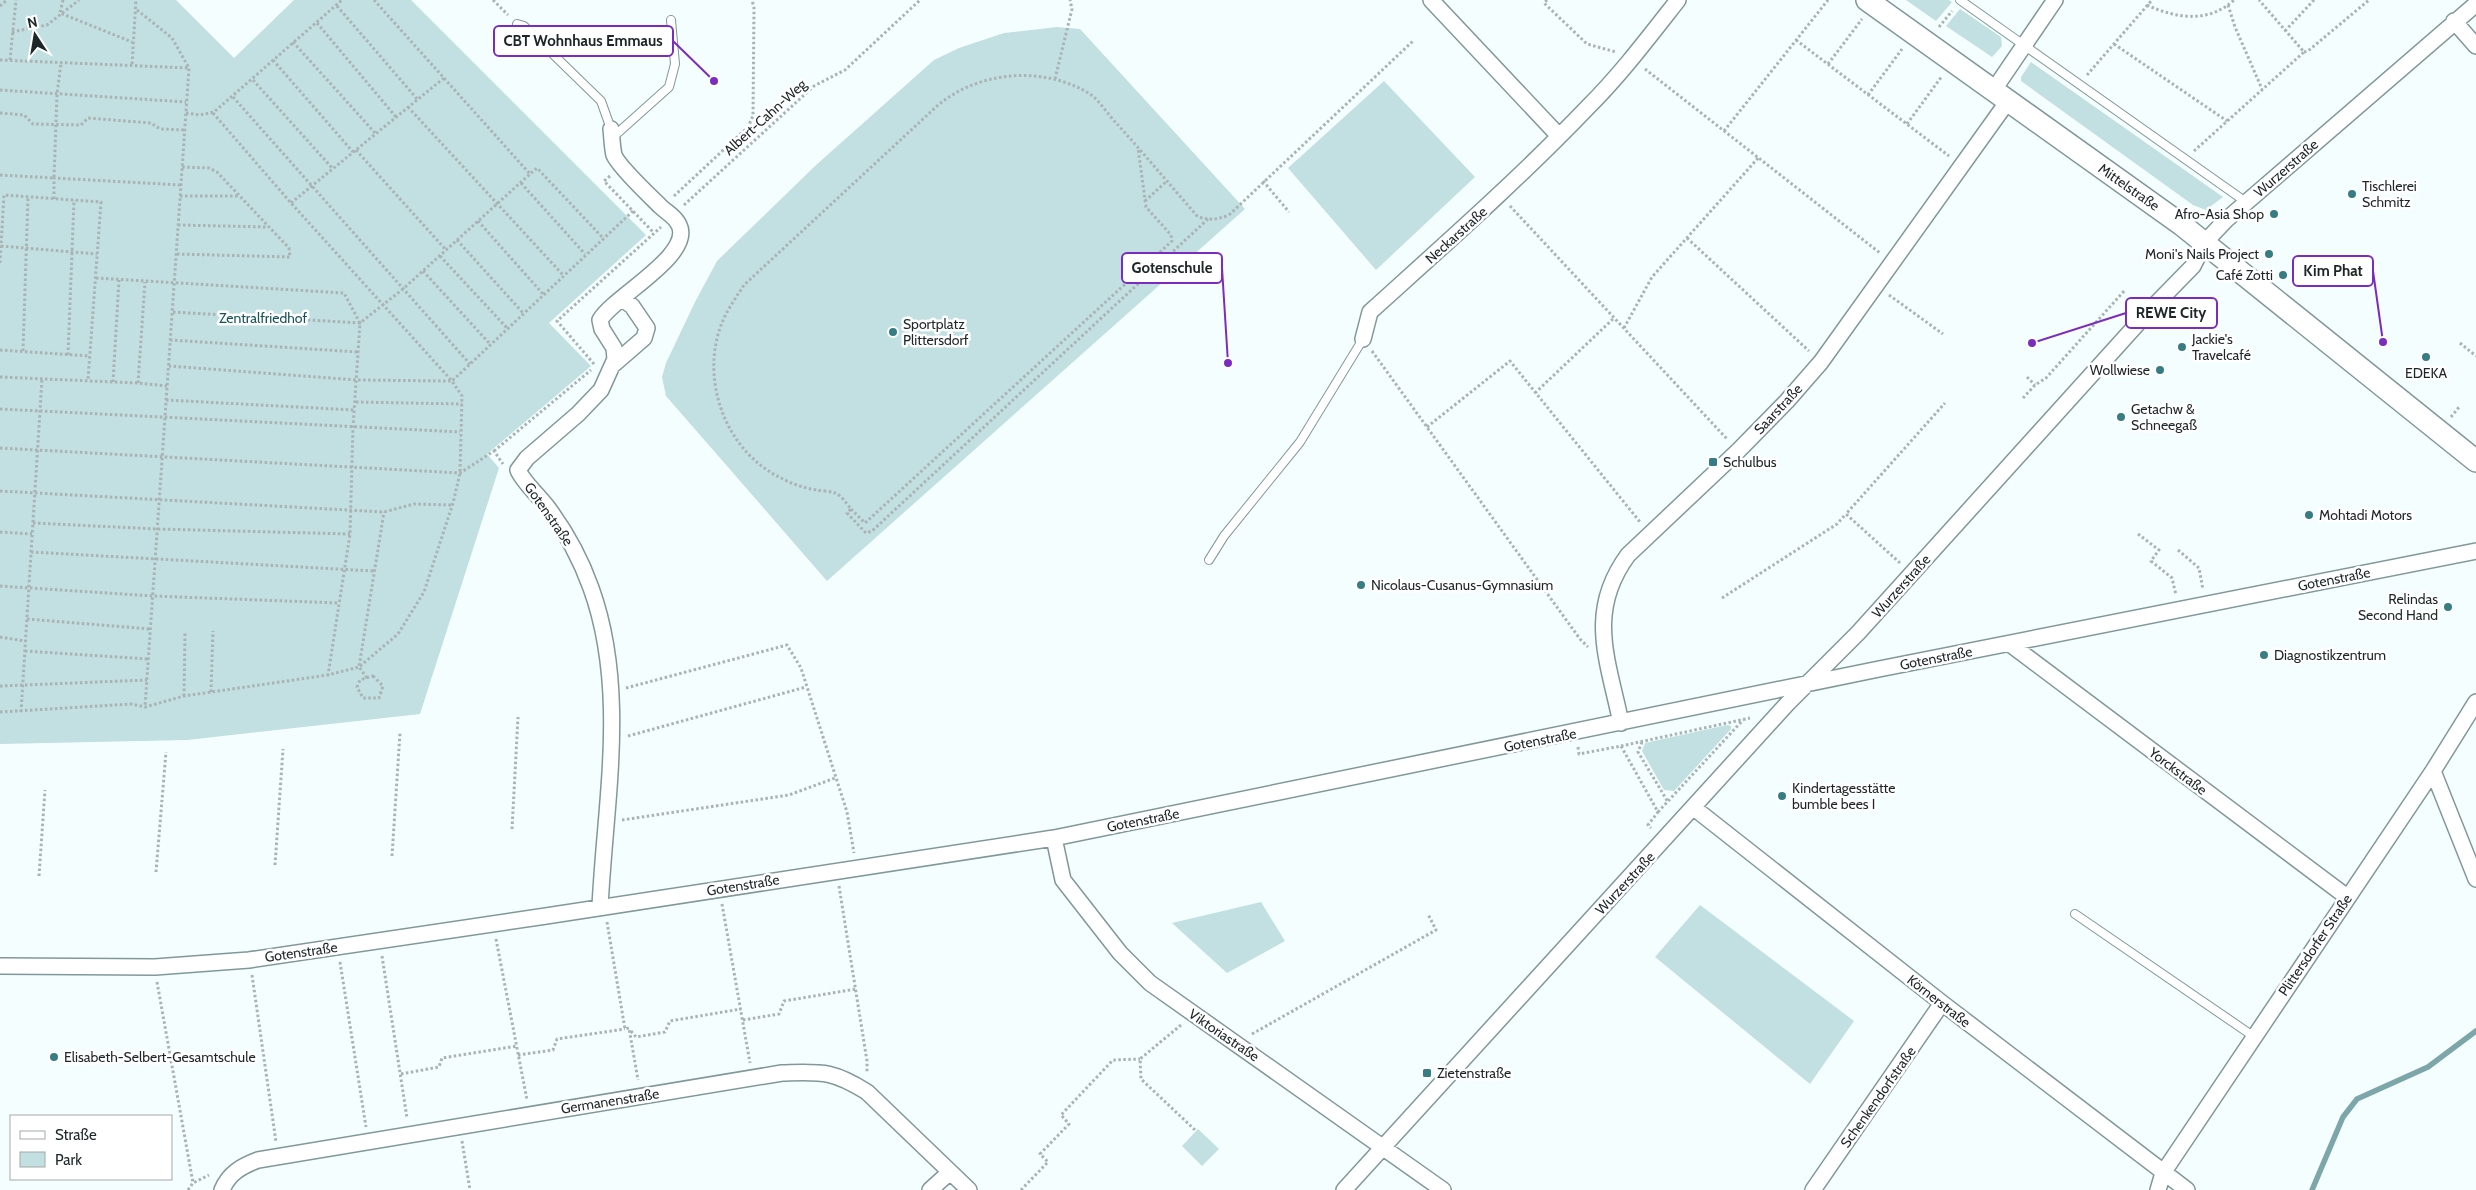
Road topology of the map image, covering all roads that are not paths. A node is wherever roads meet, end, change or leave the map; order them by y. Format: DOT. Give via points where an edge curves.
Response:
graph roads {
  1 [pos="1431,0"];
  2 [pos="1678,0"];
  3 [pos="1960,0"];
  4 [pos="2055,0"];
  5 [pos="1870,2"];
  6 [pos="2476,4"];
  7 [pos="671,20"];
  8 [pos="2454,22"];
  9 [pos="517,24"];
  10 [pos="2024,46"];
  11 [pos="2476,46"];
  12 [pos="2001,96"];
  13 [pos="612,133"];
  14 [pos="1560,136"];
  15 [pos="2246,202"];
  16 [pos="2205,242"];
  17 [pos="622,299"];
  18 [pos="1363,339"];
  19 [pos="614,364"];
  20 [pos="2476,461"];
  21 [pos="2476,551"];
  22 [pos="1209,560"];
  23 [pos="2010,644"];
  24 [pos="1807,684"];
  25 [pos="2476,702"];
  26 [pos="1621,723"];
  27 [pos="2432,771"];
  28 [pos="1689,813"];
  29 [pos="1054,838"];
  30 [pos="2476,879"];
  31 [pos="2348,897"];
  32 [pos="602,907"];
  33 [pos="2075,914"];
  34 [pos="0,966"];
  35 [pos="1942,1003"];
  36 [pos="2254,1036"];
  37 [pos="1383,1146"];
  38 [pos="950,1172"];
  39 [pos="2162,1173"];
  40 [pos="222,1190"];
  41 [pos="930,1190"];
  42 [pos="969,1190"];
  43 [pos="1344,1190"];
  44 [pos="1443,1190"];
  45 [pos="1813,1190"];
  46 [pos="2158,1190"];
  47 [pos="2187,1190"];
  1 -- 14 [label="street"];
  2 -- 14 [label="street, Neckarstraße" via="1632,58"];
  3 -- 10 [label="lane"];
  4 -- 10 [label="street, Saarstraße"];
  5 -- 12 [label="main road, Mittelstraße"];
  6 -- 8 [label="street, Wurzerstraße"];
  7 -- 13 [label="lane" via="675,64 669,87"];
  8 -- 11 [label="street"];
  8 -- 15 [label="street, Wurzerstraße"];
  9 -- 13 [label="lane" via="524,26 601,102"];
  10 -- 12 [label="street, Saarstraße"];
  10 -- 15 [label="lane"];
  12 -- 16 [label="main road, Mittelstraße"];
  12 -- 26 [label="street, Saarstraße" via="1962,165 1821,362 1738,451 1628,555 1617,570 1609,588 1602,624"];
  13 -- 17 [label="street" via="615,157 667,212 681,232 678,247"];
  14 -- 18 [label="street, Neckarstraße" via="1370,312"];
  15 -- 16 [label="street, Wurzerstraße"];
  16 -- 20 [label="main road, Mittelstraße"];
  16 -- 24 [label="street, Wurzerstraße" via="2193,266 1858,633"];
  17 -- 19 [label="street" via="612,305 600,320 614,348"];
  17 -- 19 [label="street, Gotenstraße" via="632,306 647,328 644,338"];
  18 -- 22 [label="lane" via="1300,442 1224,536"];
  19 -- 32 [label="street, Gotenstraße" via="593,400 527,458 518,470 565,531 591,587 603,633 611,692 611,741"];
  21 -- 23 [label="street, Gotenstraße"];
  23 -- 24 [label="street, Gotenstraße"];
  23 -- 31 [label="street, Yorckstraße"];
  24 -- 26 [label="street, Gotenstraße"];
  24 -- 28 [label="street, Wurzerstraße"];
  25 -- 27 [label="street, Plittersdorfer Straße"];
  26 -- 29 [label="street, Gotenstraße"];
  27 -- 30 [label="street"];
  27 -- 31 [label="street, Plittersdorfer Straße"];
  28 -- 35 [label="street, Körnerstraße"];
  28 -- 37 [label="street, Wurzerstraße"];
  29 -- 32 [label="street, Gotenstraße"];
  29 -- 37 [label="street, Viktoriastraße" via="1063,880 1120,953 1150,983"];
  31 -- 36 [label="street, Plittersdorfer Straße"];
  32 -- 34 [label="street, Gotenstraße" via="249,960 154,967"];
  33 -- 36 [label="lane"];
  35 -- 39 [label="street, Körnerstraße"];
  35 -- 45 [label="street, Schenkendorfstraße"];
  36 -- 39 [label="street, Plittersdorfer Straße"];
  37 -- 43 [label="street, Wurzerstraße"];
  37 -- 44 [label="street, Viktoriastraße"];
  38 -- 40 [label="street, Germanenstraße" via="867,1092 848,1080 825,1072 782,1073 278,1156 243,1166 227,1179"];
  38 -- 41 [label="street"];
  38 -- 42 [label="street, Germanenstraße"];
  39 -- 46 [label="street, Plittersdorfer Straße"];
  39 -- 47 [label="street, Körnerstraße"];
}
